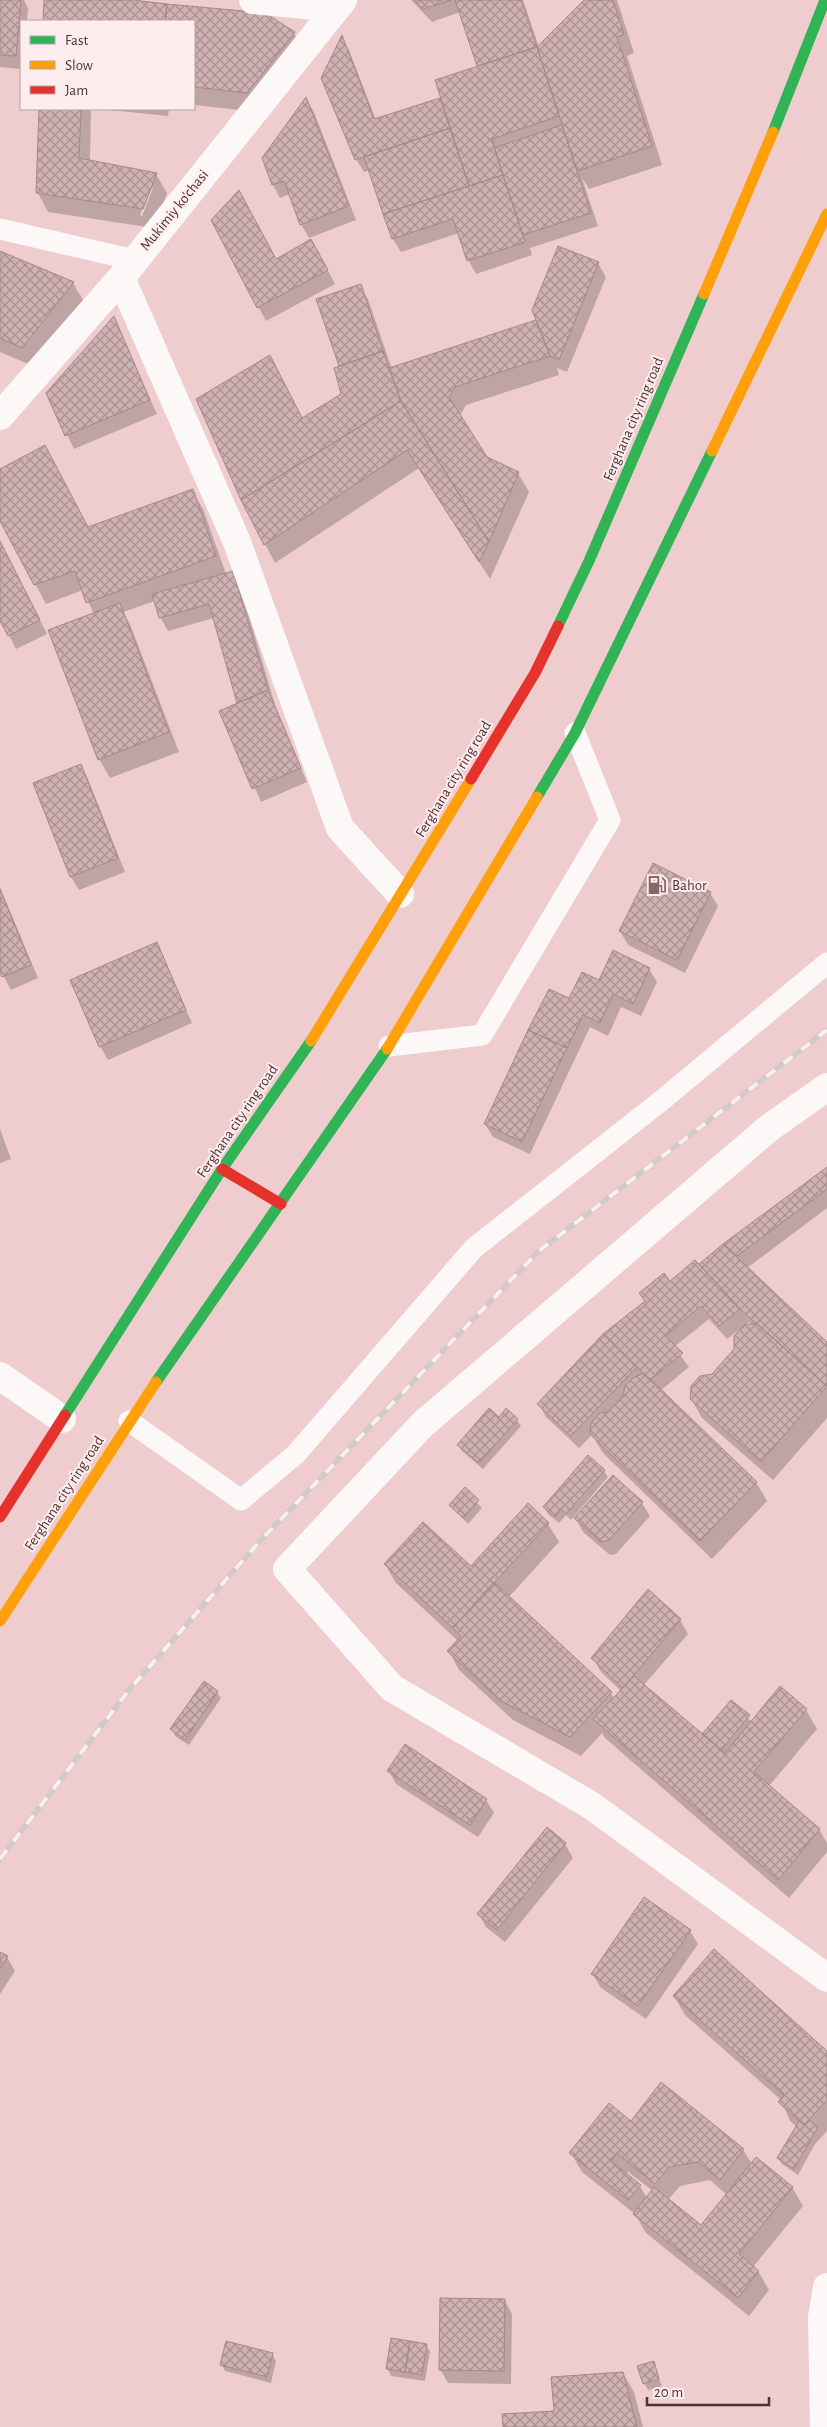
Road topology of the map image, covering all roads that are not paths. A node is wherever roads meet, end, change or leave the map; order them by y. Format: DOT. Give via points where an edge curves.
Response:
graph roads {
  1 [pos="253,0"];
  2 [pos="825,0"];
  3 [pos="340,4"];
  4 [pos="827,214"];
  5 [pos="0,229"];
  6 [pos="128,269"];
  7 [pos="0,416"];
  8 [pos="575,733"];
  9 [pos="400,894"];
  10 [pos="827,963"];
  11 [pos="389,1046"];
  12 [pos="827,1088"];
  13 [pos="222,1169"];
  14 [pos="281,1204"];
  15 [pos="0,1376"];
  16 [pos="62,1419"];
  17 [pos="129,1421"];
  18 [pos="0,1517"];
  19 [pos="0,1621"];
  20 [pos="827,1978"];
  21 [pos="827,2287"];
  22 [pos="824,2427"];
  1 -- 3 [label="street"];
  2 -- 9 [label="highway, Ferghana city ring road" via="757,172 590,560 535,673"];
  3 -- 6 [label="street, Mukimiy ko'chasi"];
  4 -- 8 [label="highway, Ferghana city ring road"];
  5 -- 6 [label="lane"];
  6 -- 7 [label="street, Mukimiy ko'chasi"];
  6 -- 9 [label="street" via="237,542 340,828"];
  8 -- 11 [label="highway, Ferghana city ring road"];
  8 -- 11 [label="lane" via="610,820 605,829 482,1035"];
  9 -- 13 [label="highway, Ferghana city ring road" via="327,1018"];
  10 -- 17 [label="lane" via="661,1101 474,1248 296,1454 241,1500"];
  11 -- 14 [label="highway, Ferghana city ring road"];
  12 -- 20 [label="street" via="769,1128 423,1424 287,1569 392,1688 592,1806"];
  13 -- 14 [label="highway"];
  13 -- 16 [label="highway, Ferghana city ring road"];
  14 -- 17 [label="highway, Ferghana city ring road"];
  15 -- 16 [label="street"];
  16 -- 18 [label="highway, Ferghana city ring road"];
  17 -- 19 [label="highway, Ferghana city ring road"];
  21 -- 22 [label="street" via="822,2317"];
}
